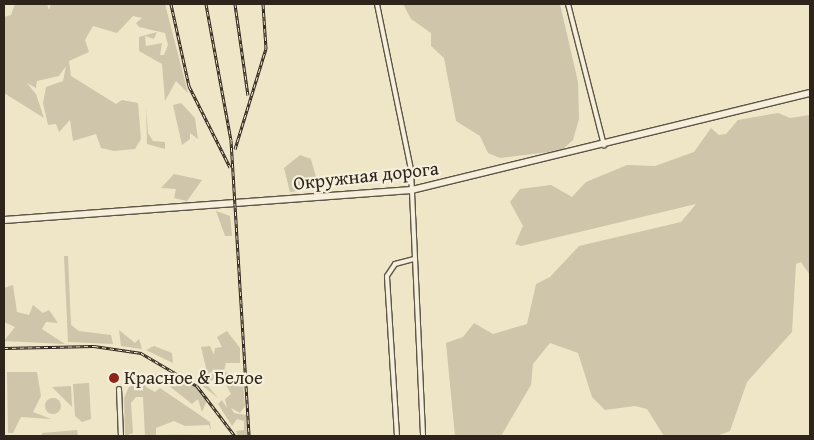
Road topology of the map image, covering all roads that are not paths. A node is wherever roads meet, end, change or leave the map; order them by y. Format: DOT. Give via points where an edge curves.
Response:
graph roads {
  1 [pos="377,4"];
  2 [pos="568,4"];
  3 [pos="810,93"];
  4 [pos="604,145"];
  5 [pos="412,190"];
  6 [pos="4,220"];
  7 [pos="414,260"];
  8 [pos="119,388"];
  9 [pos="120,436"];
  10 [pos="397,436"];
  11 [pos="424,436"];
  1 -- 5 [label="street"];
  2 -- 4 [label="street"];
  3 -- 4 [label="main road, Окружная дорога"];
  4 -- 5 [label="main road, Окружная дорога"];
  5 -- 6 [label="main road, Окружная дорога"];
  5 -- 7 [label="street"];
  7 -- 10 [label="street" via="395,264 388,276"];
  7 -- 11 [label="street"];
  8 -- 9 [label="street"];
}
